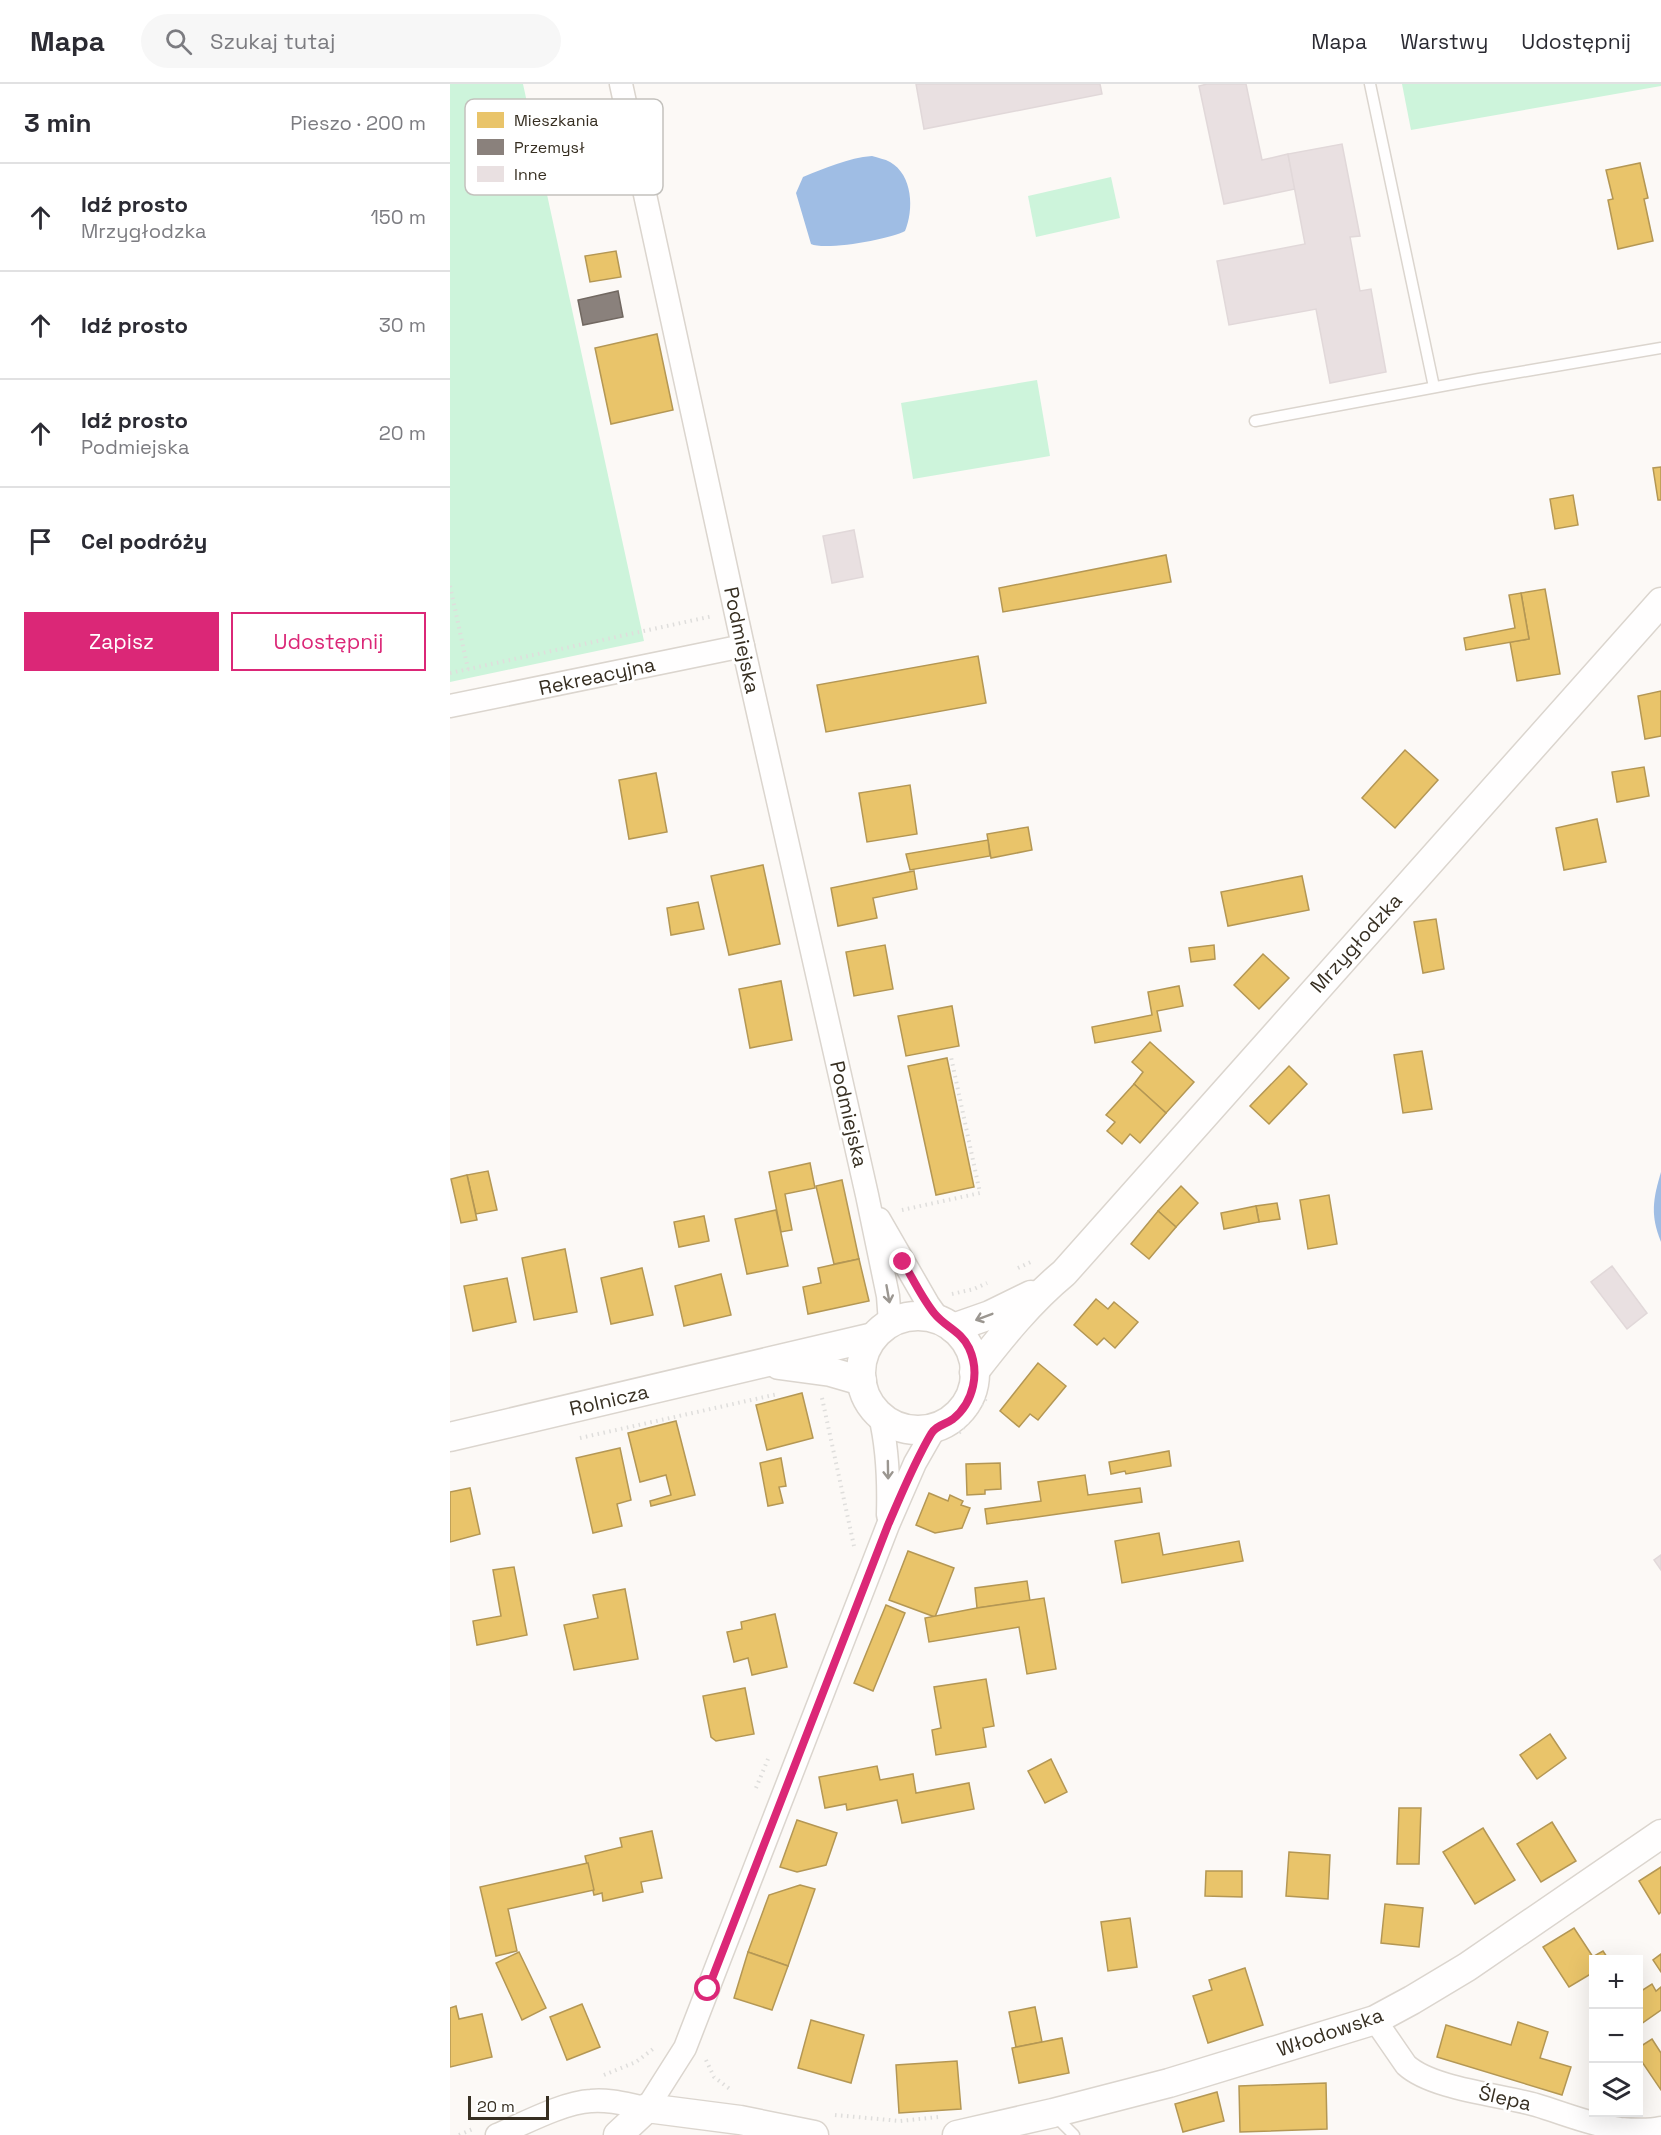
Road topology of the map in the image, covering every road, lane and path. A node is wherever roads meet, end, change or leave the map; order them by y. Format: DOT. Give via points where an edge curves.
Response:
graph roads {
  1 [pos="621,84"];
  2 [pos="1370,84"];
  3 [pos="624,99"];
  4 [pos="645,195"];
  5 [pos="1661,348"];
  6 [pos="1434,387"];
  7 [pos="1255,421"];
  8 [pos="450,586"];
  9 [pos="1661,602"];
  10 [pos="736,611"];
  11 [pos="743,646"];
  12 [pos="468,669"];
  13 [pos="450,673"];
  14 [pos="450,706"];
  15 [pos="951,1057"];
  16 [pos="867,1195"];
  17 [pos="891,1212"];
  18 [pos="1051,1283"];
  19 [pos="947,1324"];
  20 [pos="882,1330"];
  21 [pos="768,1364"];
  22 [pos="862,1381"];
  23 [pos="982,1383"];
  24 [pos="784,1392"];
  25 [pos="821,1396"];
  26 [pos="880,1416"];
  27 [pos="945,1433"];
  28 [pos="450,1437"];
  29 [pos="577,1438"];
  30 [pos="888,1525"];
  31 [pos="854,1546"];
  32 [pos="769,1755"];
  33 [pos="756,1788"];
  34 [pos="1661,1834"];
  35 [pos="1375,2020"];
  36 [pos="705,2052"];
  37 [pos="738,2092"];
  38 [pos="647,2108"];
  39 [pos="1053,2113"];
  40 [pos="821,2124"];
  41 [pos="950,2126"];
  42 [pos="1661,2128"];
  43 [pos="531,2129"];
  44 [pos="497,2135"];
  45 [pos="618,2135"];
  46 [pos="1074,2135"];
  1 -- 3 [label="street, Podmiejska"];
  2 -- 6 [label="lane"];
  4 -- 10 [label="street, Podmiejska"];
  5 -- 6 [label="lane"];
  6 -- 7 [label="lane"];
  8 -- 12 [label="path"];
  9 -- 18 [label="street, Mrzygłodzka" via="1064,1273"];
  10 -- 11 [label="street, Podmiejska"];
  10 -- 12 [label="path"];
  11 -- 14 [label="street, Rekreacyjna"];
  11 -- 16 [label="street, Podmiejska"];
  12 -- 13 [label="path"];
  15 -- 17 [label="path" via="980,1193"];
  16 -- 19 [label="street, Podmiejska" via="927,1304"];
  16 -- 20 [label="street, Podmiejska, one-way" via="888,1296"];
  18 -- 19 [label="street, Mrzygłodzka, one-way" via="990,1315"];
  18 -- 23 [label="street, Mrzygłodzka" via="1008,1329"];
  19 -- 20 [label="street" via="923,1316 905,1317"];
  19 -- 23 [label="street" via="969,1347"];
  20 -- 21 [label="street, Rolnicza"];
  20 -- 22 [label="street" via="866,1351"];
  21 -- 22 [label="street, Rolnicza" via="831,1372"];
  21 -- 28 [label="street, Rolnicza"];
  22 -- 26 [label="street" via="869,1402"];
  23 -- 27 [label="path"];
  23 -- 27 [label="street" via="974,1386"];
  24 -- 29 [label="path"];
  25 -- 31 [label="path"];
  26 -- 27 [label="street" via="896,1426"];
  26 -- 30 [label="street, one-way" via="889,1465"];
  27 -- 30 [label="street" via="915,1463"];
  30 -- 38 [label="street" via="685,2048"];
  32 -- 33 [label="path"];
  34 -- 35 [label="street, Włodowska" via="1467,1967"];
  35 -- 39 [label="street, Włodowska" via="1169,2083"];
  35 -- 42 [label="street, Ślepa" via="1406,2065 1429,2078 1618,2128"];
  36 -- 37 [label="path" via="714,2078"];
  38 -- 40 [label="street" via="740,2120"];
  38 -- 43 [label="street" via="608,2100 589,2101 571,2105"];
  38 -- 45 [label="street"];
  39 -- 41 [label="street, Włodowska"];
  39 -- 46 [label="lane"];
  40 -- 41 [label="path" via="900,2121"];
  43 -- 44 [label="street"];
}
